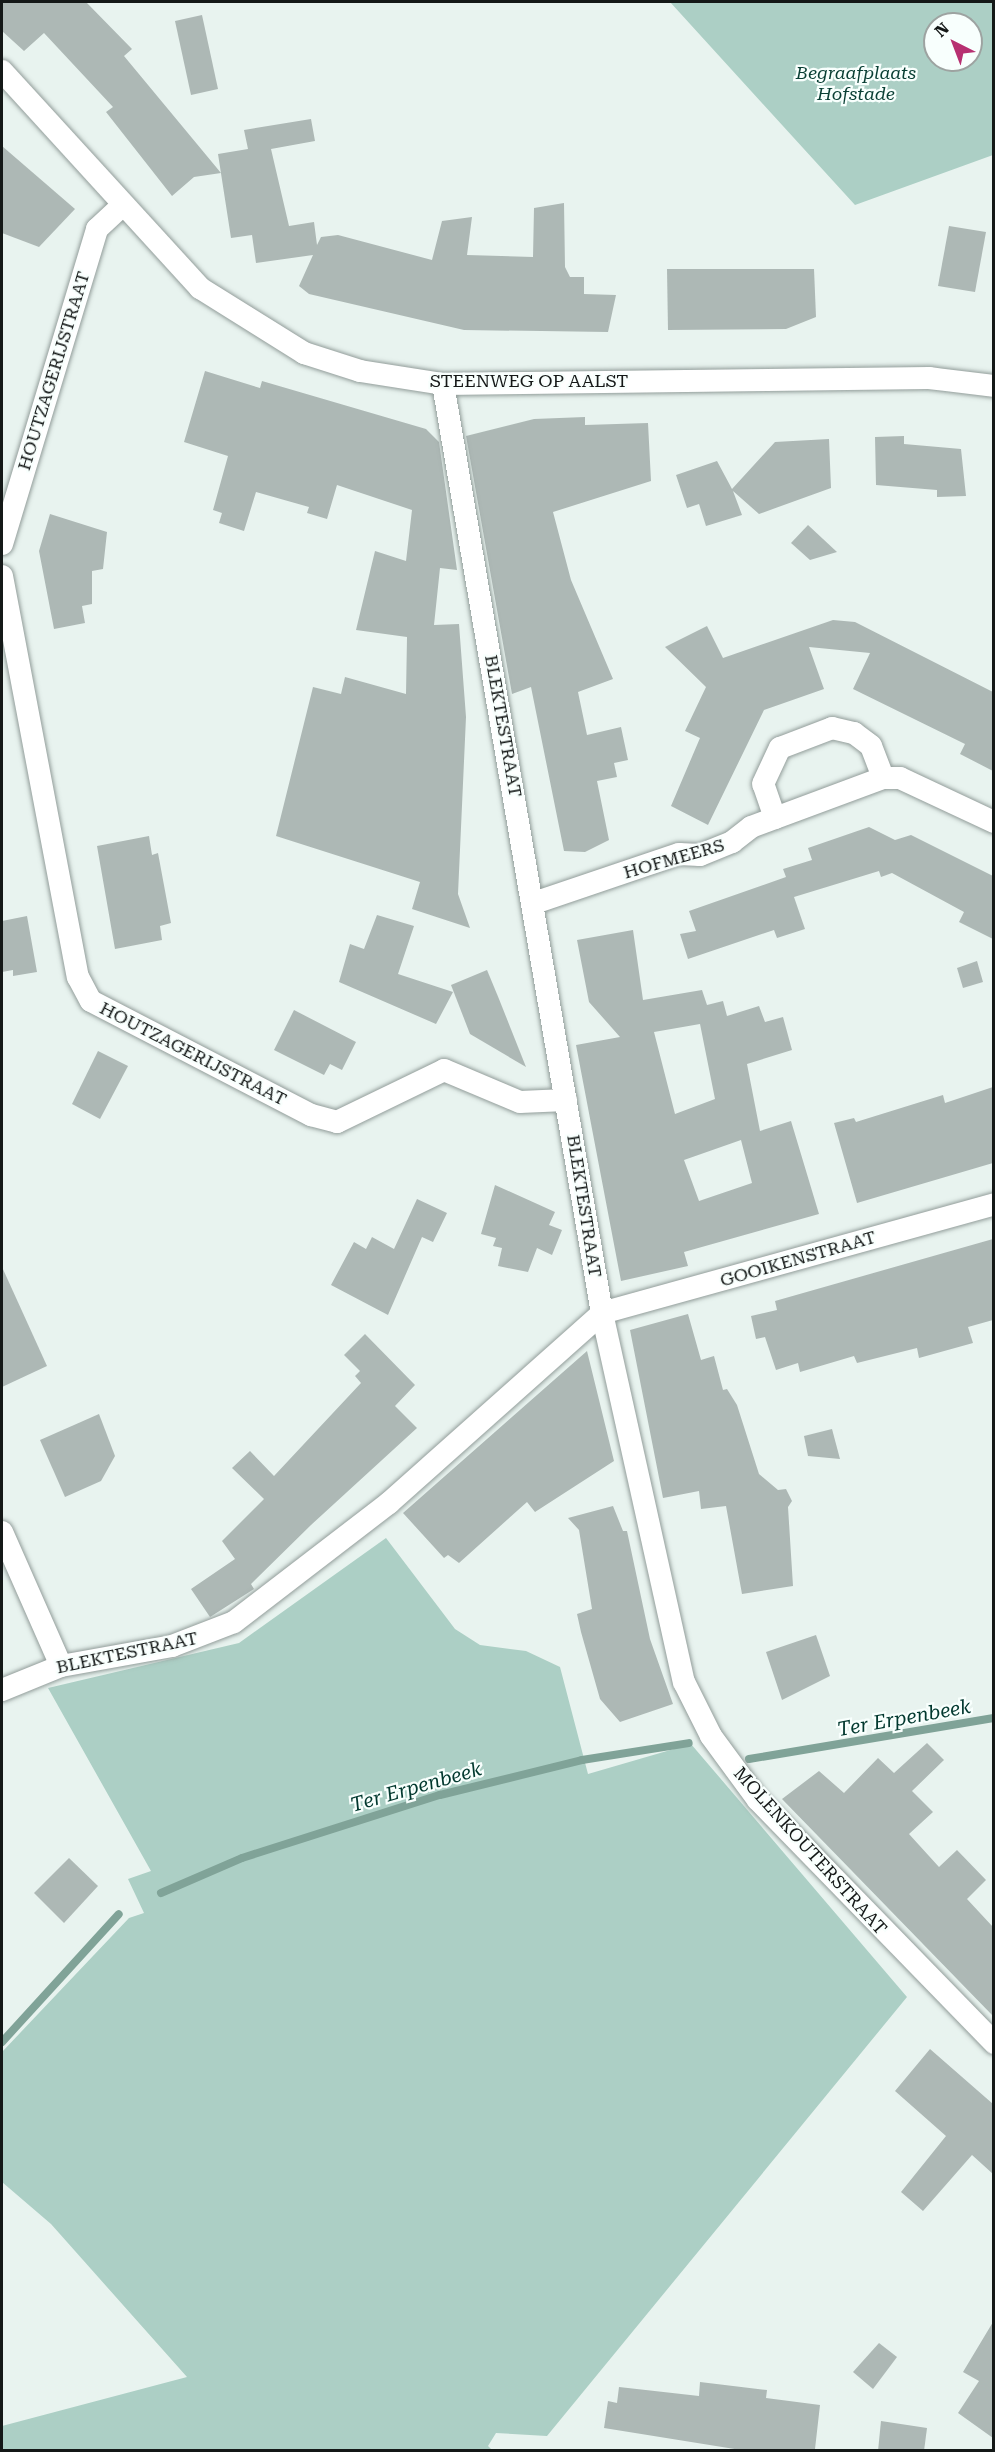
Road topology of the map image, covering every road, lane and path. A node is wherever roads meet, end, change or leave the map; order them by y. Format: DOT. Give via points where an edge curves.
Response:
graph roads {
  1 [pos="2,71"];
  2 [pos="121,207"];
  3 [pos="443,384"];
  4 [pos="993,386"];
  5 [pos="2,544"];
  6 [pos="2,576"];
  7 [pos="883,778"];
  8 [pos="775,818"];
  9 [pos="993,822"];
  10 [pos="534,903"];
  11 [pos="566,1100"];
  12 [pos="993,1204"];
  13 [pos="602,1313"];
  14 [pos="2,1532"];
  15 [pos="61,1666"];
  16 [pos="2,1690"];
  17 [pos="993,2043"];
  1 -- 2 [label="street, STEENWEG OP AALST"];
  2 -- 3 [label="street, STEENWEG OP AALST" via="200,288 255,327 304,353 360,371"];
  2 -- 5 [label="street, HOUTZAGERIJSTRAAT" via="97,229"];
  3 -- 4 [label="street, STEENWEG OP AALST" via="929,378"];
  3 -- 10 [label="street, BLEKTESTRAAT"];
  6 -- 11 [label="street, HOUTZAGERIJSTRAAT" via="78,977 91,1001 311,1115 338,1122 444,1070 520,1102"];
  7 -- 8 [label="street, HOFMEERS"];
  7 -- 8 [label="street" via="871,746 854,733 832,728 780,748 763,784"];
  7 -- 9 [label="street" via="900,778"];
  8 -- 10 [label="street, HOFMEERS" via="700,855 679,854"];
  10 -- 11 [label="street, BLEKTESTRAAT"];
  11 -- 13 [label="street, BLEKTESTRAAT"];
  12 -- 13 [label="street, GOOIKENSTRAAT"];
  13 -- 15 [label="street, BLEKTESTRAAT" via="389,1503 234,1622 172,1646"];
  13 -- 17 [label="street, MOLENKOUTERSTRAAT" via="670,1635 699,1715 758,1800"];
  14 -- 15 [label="street"];
  15 -- 16 [label="street, BLEKTESTRAAT"];
}
